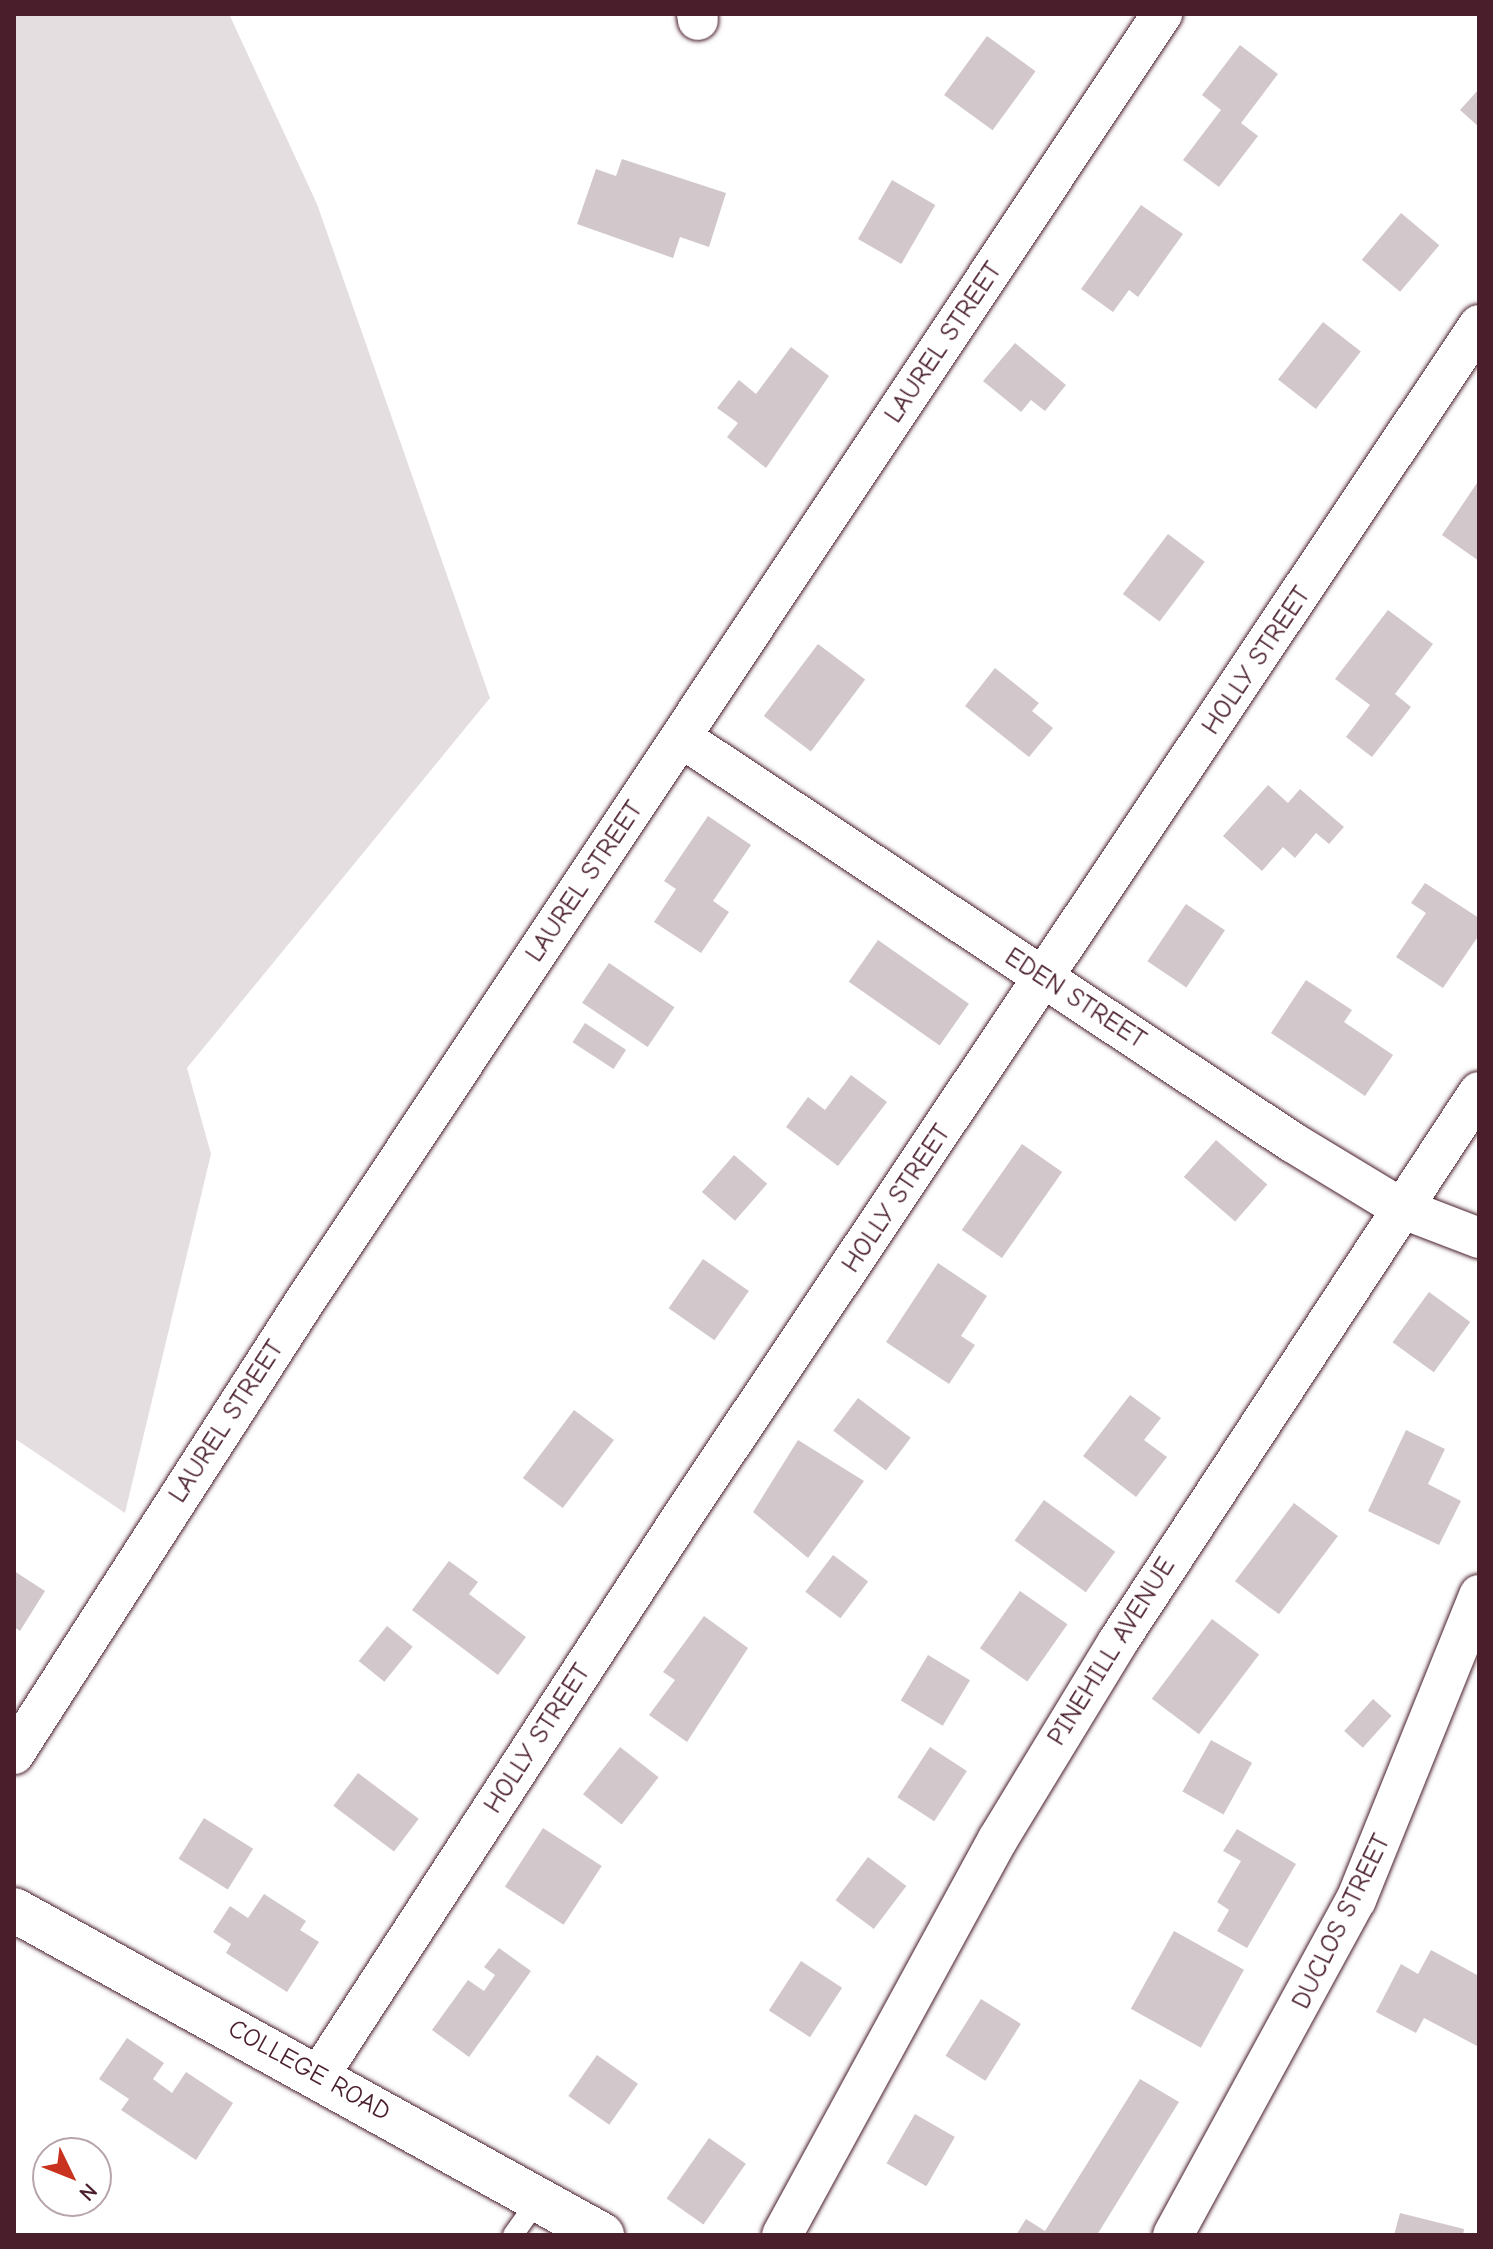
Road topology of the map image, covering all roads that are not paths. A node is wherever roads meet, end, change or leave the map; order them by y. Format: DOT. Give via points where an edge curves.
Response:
graph roads {
  1 [pos="1162,14"];
  2 [pos="1479,325"];
  3 [pos="682,738"];
  4 [pos="1045,979"];
  5 [pos="1479,1092"];
  6 [pos="1401,1208"];
  7 [pos="1479,1238"];
  8 [pos="1479,1595"];
  9 [pos="14,1754"];
  10 [pos="14,1910"];
  11 [pos="318,2077"];
  12 [pos="540,2197"];
  13 [pos="513,2235"];
  14 [pos="602,2235"];
  15 [pos="782,2235"];
  16 [pos="1173,2235"];
  1 -- 3 [label="street, LAUREL STREET"];
  2 -- 4 [label="street, HOLLY STREET"];
  3 -- 4 [label="street, EDEN STREET"];
  3 -- 9 [label="street, LAUREL STREET" via="307,1298"];
  4 -- 6 [label="street, EDEN STREET"];
  4 -- 11 [label="street, HOLLY STREET"];
  5 -- 6 [label="street, PINEHILL AVENUE"];
  6 -- 7 [label="street, EDEN STREET"];
  6 -- 15 [label="street, PINEHILL AVENUE" via="1242,1446 1006,1826"];
  8 -- 16 [label="street, DUCLOS STREET" via="1356,1900"];
  10 -- 11 [label="street, COLLEGE ROAD"];
  11 -- 12 [label="street, COLLEGE ROAD"];
  12 -- 13 [label="lane"];
  12 -- 14 [label="street, COLLEGE ROAD"];
}
